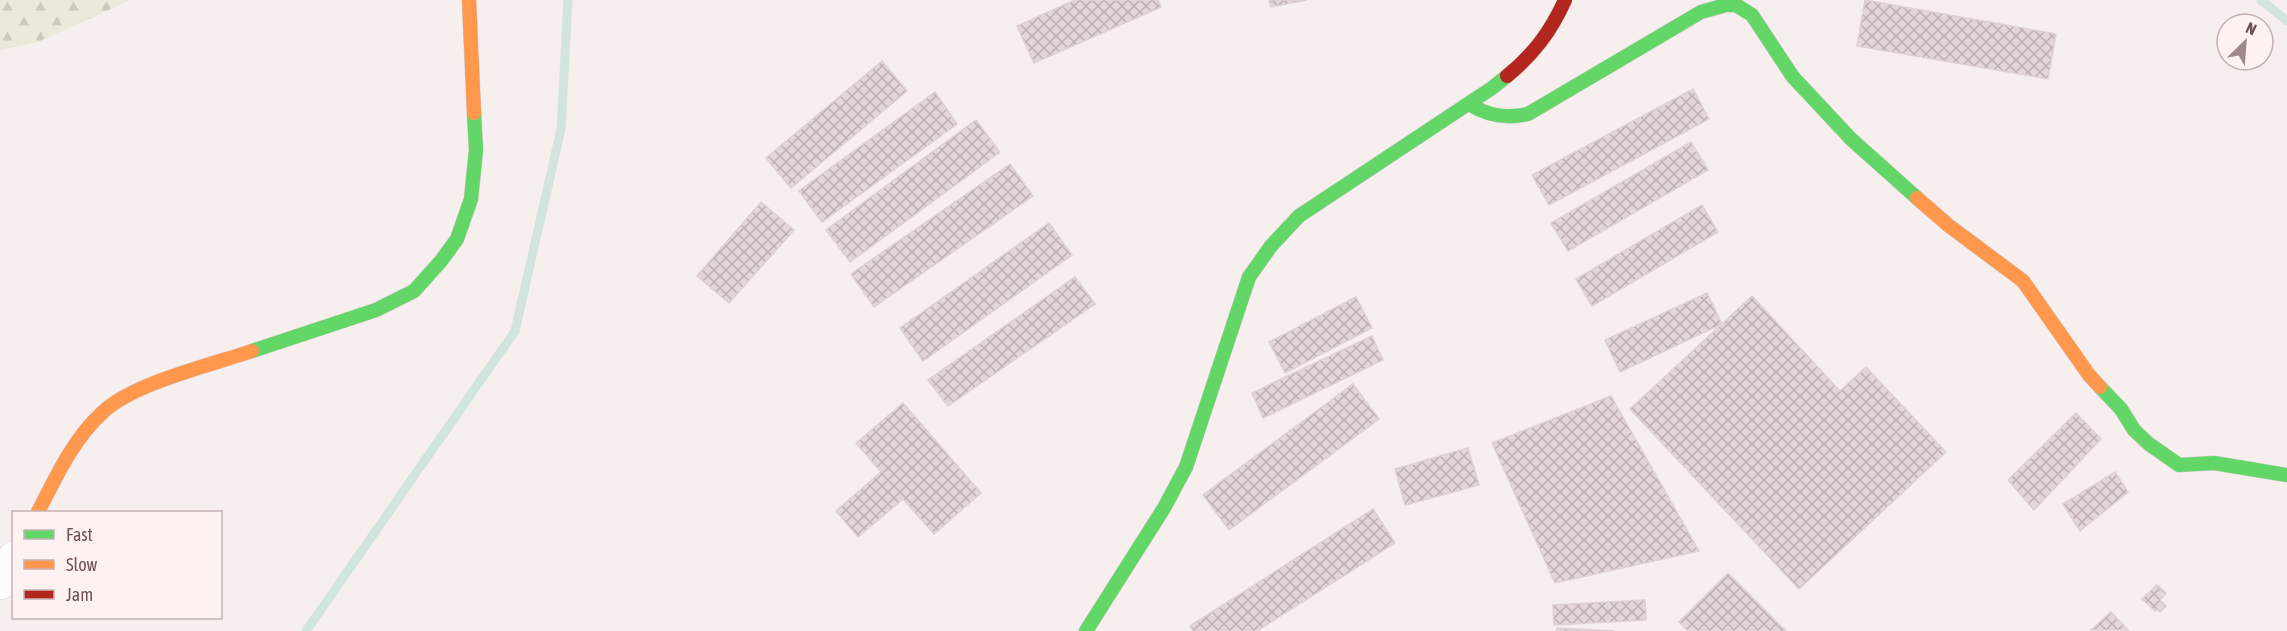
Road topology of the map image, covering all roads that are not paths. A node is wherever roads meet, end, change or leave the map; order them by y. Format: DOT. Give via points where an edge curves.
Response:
graph roads {
  1 [pos="469,0"];
  2 [pos="1565,0"];
  3 [pos="1469,104"];
  4 [pos="2287,475"];
  5 [pos="39,511"];
  6 [pos="12,562"];
  7 [pos="0,583"];
  8 [pos="1086,631"];
  1 -- 5 [label="street" via="476,150 471,199 457,239 441,261 414,291 376,310 146,387 117,401 96,418 79,442"];
  2 -- 3 [label="street" via="1554,25 1528,59"];
  3 -- 4 [label="street" via="1493,117 1528,114 1701,12 1726,5 1744,9 1758,22 1793,77 1851,139 1948,225 2023,281 2089,375 2149,444 2179,465 2214,463"];
  3 -- 8 [label="street" via="1299,216 1271,246 1249,277 1186,467"];
  6 -- 7 [label="street"];
}
